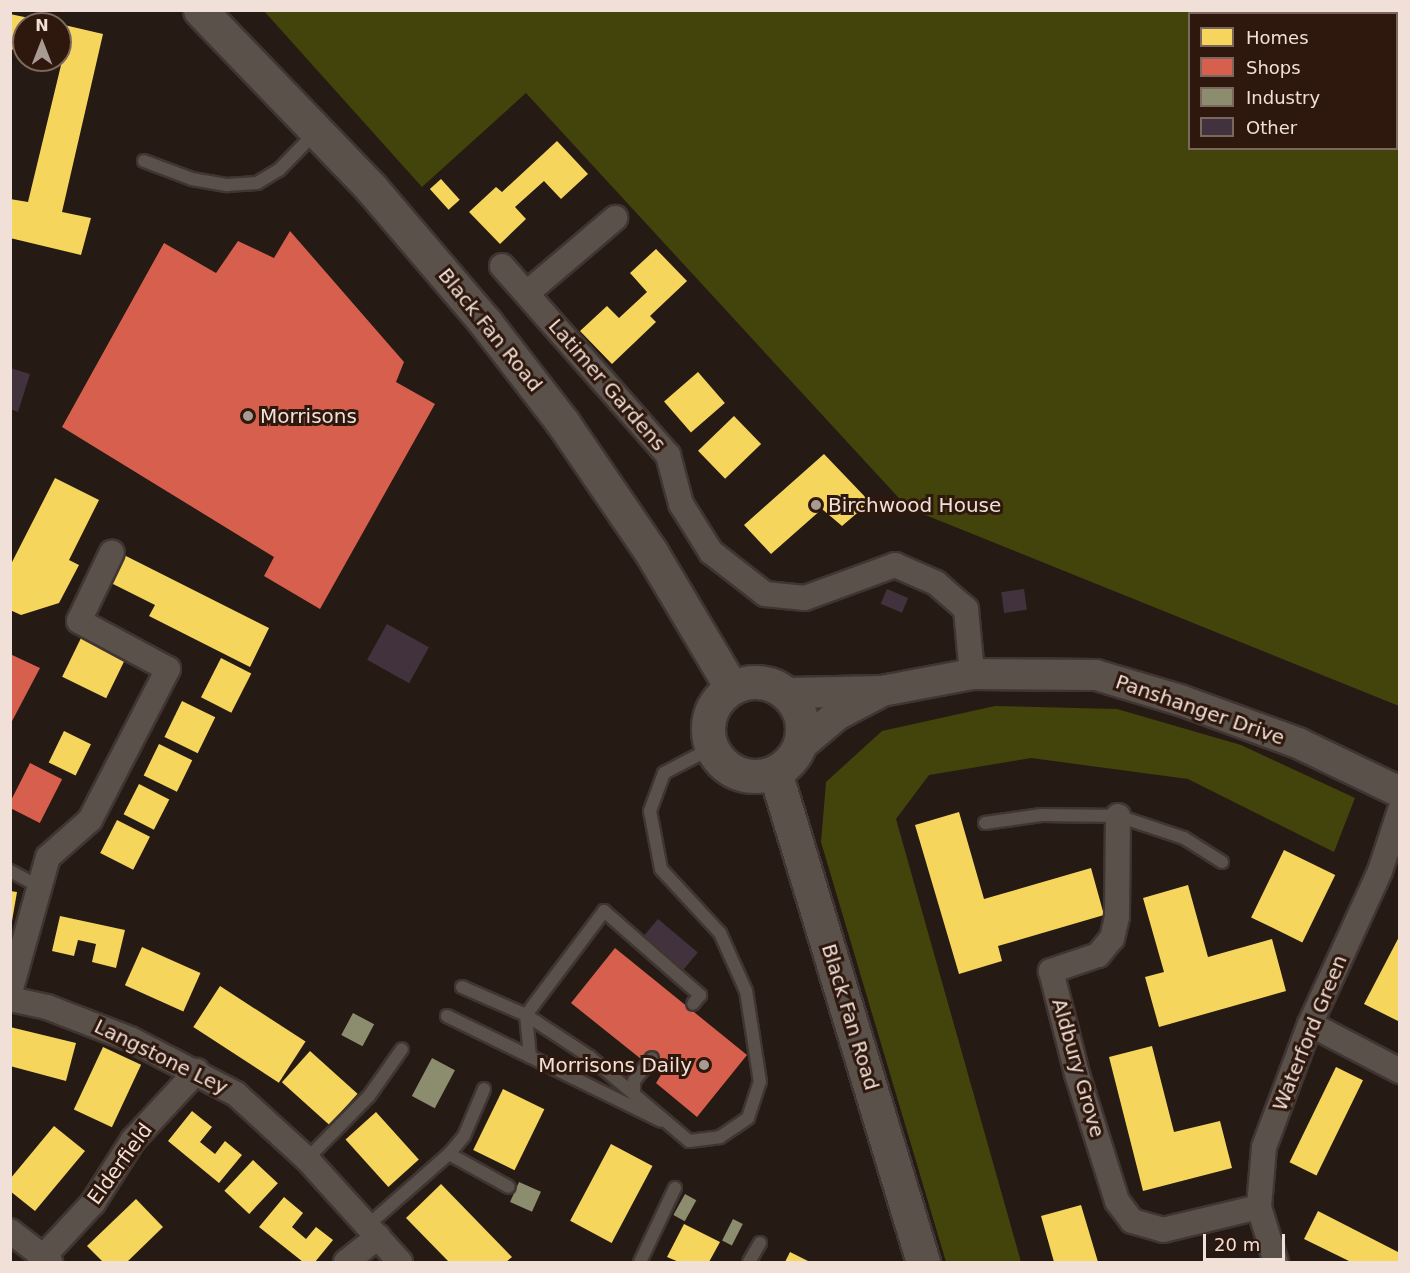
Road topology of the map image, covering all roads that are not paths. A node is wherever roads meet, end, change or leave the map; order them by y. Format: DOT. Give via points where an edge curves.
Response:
graph roads {
  1 [pos="201,10"];
  2 [pos="317,131"];
  3 [pos="144,161"];
  4 [pos="615,218"];
  5 [pos="502,266"];
  6 [pos="527,293"];
  7 [pos="112,552"];
  8 [pos="972,675"];
  9 [pos="731,687"];
  10 [pos="882,691"];
  11 [pos="787,693"];
  12 [pos="800,747"];
  13 [pos="710,749"];
  14 [pos="775,772"];
  15 [pos="1400,792"];
  16 [pos="1400,810"];
  17 [pos="1118,816"];
  18 [pos="985,823"];
  19 [pos="1222,862"];
  20 [pos="10,871"];
  21 [pos="38,886"];
  22 [pos="462,987"];
  23 [pos="10,992"];
  24 [pos="10,999"];
  25 [pos="693,1004"];
  26 [pos="447,1016"];
  27 [pos="526,1016"];
  28 [pos="1310,1024"];
  29 [pos="402,1049"];
  30 [pos="530,1057"];
  31 [pos="652,1058"];
  32 [pos="196,1071"];
  33 [pos="1400,1071"];
  34 [pos="484,1089"];
  35 [pos="634,1092"];
  36 [pos="675,1129"];
  37 [pos="448,1155"];
  38 [pos="307,1159"];
  39 [pos="509,1187"];
  40 [pos="675,1188"];
  41 [pos="1259,1207"];
  42 [pos="10,1231"];
  43 [pos="372,1231"];
  44 [pos="760,1243"];
  45 [pos="47,1260"];
  46 [pos="346,1263"];
  47 [pos="400,1263"];
  48 [pos="640,1263"];
  49 [pos="749,1263"];
  50 [pos="923,1263"];
  51 [pos="1276,1263"];
  1 -- 2 [label="main road, Black Fan Road"];
  2 -- 3 [label="lane" via="279,170 257,183 227,185 192,179"];
  2 -- 9 [label="main road, Black Fan Road" via="418,242 563,423 651,552"];
  4 -- 6 [label="street"];
  5 -- 6 [label="street, Latimer Gardens"];
  6 -- 8 [label="street, Latimer Gardens" via="668,455 681,504 711,552 765,594 805,598 895,565 936,583 966,609"];
  7 -- 21 [label="street" via="79,621 168,669 90,820 48,857"];
  8 -- 10 [label="street, Panshanger Drive"];
  8 -- 15 [label="street, Panshanger Drive" via="1096,675 1180,700 1298,743"];
  9 -- 11 [label="main road" via="749,682 770,684"];
  9 -- 13 [label="main road" via="709,715 705,733"];
  10 -- 11 [label="street, Panshanger Drive"];
  10 -- 12 [label="street, Panshanger Drive" via="837,715"];
  11 -- 12 [label="main road" via="800,710 804,727"];
  12 -- 14 [label="main road" via="791,762"];
  13 -- 14 [label="main road" via="737,772 756,776"];
  13 -- 36 [label="lane" via="664,773 650,811 661,869 720,933 746,991 760,1082 748,1118 720,1137 689,1141"];
  14 -- 50 [label="main road, Black Fan Road"];
  16 -- 28 [label="street, Waterford Green" via="1380,871"];
  17 -- 18 [label="lane" via="1041,815"];
  17 -- 19 [label="lane" via="1184,838"];
  17 -- 41 [label="street, Aldbury Grove" via="1117,918 1112,938 1098,955 1051,971 1077,1074 1117,1201 1132,1221 1163,1230"];
  20 -- 21 [label="lane"];
  21 -- 23 [label="street"];
  22 -- 27 [label="lane"];
  24 -- 32 [label="street, Langstone Ley" via="47,1007 120,1035"];
  25 -- 27 [label="lane" via="700,995 604,911"];
  26 -- 30 [label="lane"];
  27 -- 30 [label="lane"];
  27 -- 35 [label="lane" via="590,1057"];
  28 -- 33 [label="street"];
  28 -- 41 [label="street, Waterford Green" via="1264,1147"];
  29 -- 38 [label="lane" via="369,1096"];
  30 -- 36 [label="lane"];
  31 -- 35 [label="lane" via="634,1081"];
  32 -- 38 [label="street, Langstone Ley" via="236,1094"];
  32 -- 45 [label="street, Elderfield" via="133,1140 93,1203"];
  34 -- 37 [label="lane" via="464,1136"];
  35 -- 36 [label="lane"];
  37 -- 39 [label="lane"];
  37 -- 43 [label="lane"];
  38 -- 43 [label="street, Langstone Ley"];
  40 -- 48 [label="lane"];
  41 -- 51 [label="street, Waterford Green"];
  42 -- 45 [label="street"];
  43 -- 46 [label="street"];
  43 -- 47 [label="street, Langstone Ley"];
  44 -- 49 [label="lane"];
}
